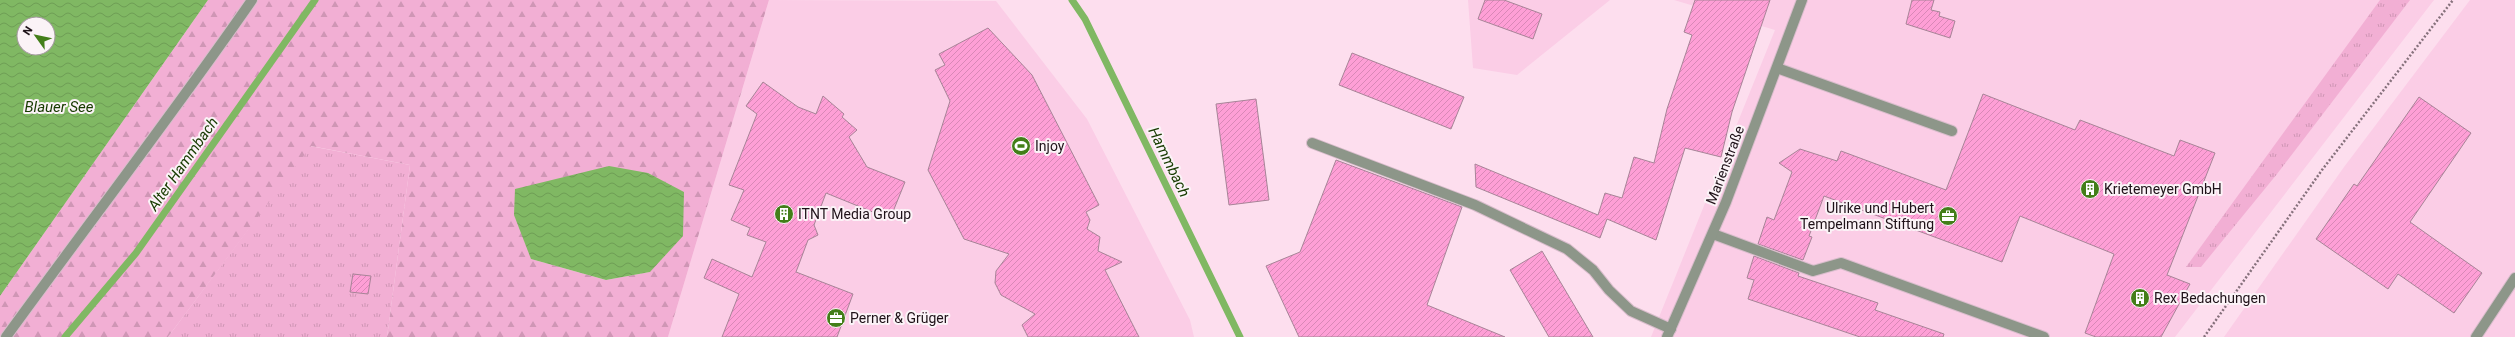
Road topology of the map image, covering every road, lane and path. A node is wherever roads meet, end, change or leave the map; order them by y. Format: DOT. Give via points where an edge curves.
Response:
graph roads {
  1 [pos="252,0"];
  2 [pos="1802,0"];
  3 [pos="2453,0"];
  4 [pos="1777,68"];
  5 [pos="1952,131"];
  6 [pos="1312,143"];
  7 [pos="1712,234"];
  8 [pos="2515,278"];
  9 [pos="1669,333"];
  10 [pos="6,337"];
  11 [pos="2044,337"];
  12 [pos="2204,337"];
  13 [pos="2476,337"];
  1 -- 10 [label="street" via="175,111"];
  2 -- 4 [label="street, Marienstraße"];
  3 -- 12 [label="path" via="2322,170"];
  4 -- 5 [label="street"];
  4 -- 7 [label="street, Marienstraße"];
  6 -- 9 [label="street" via="1475,205 1567,249 1593,270 1631,311"];
  7 -- 9 [label="street, Marienstraße"];
  7 -- 11 [label="street" via="1813,271 1841,263"];
  8 -- 13 [label="street"];
}
